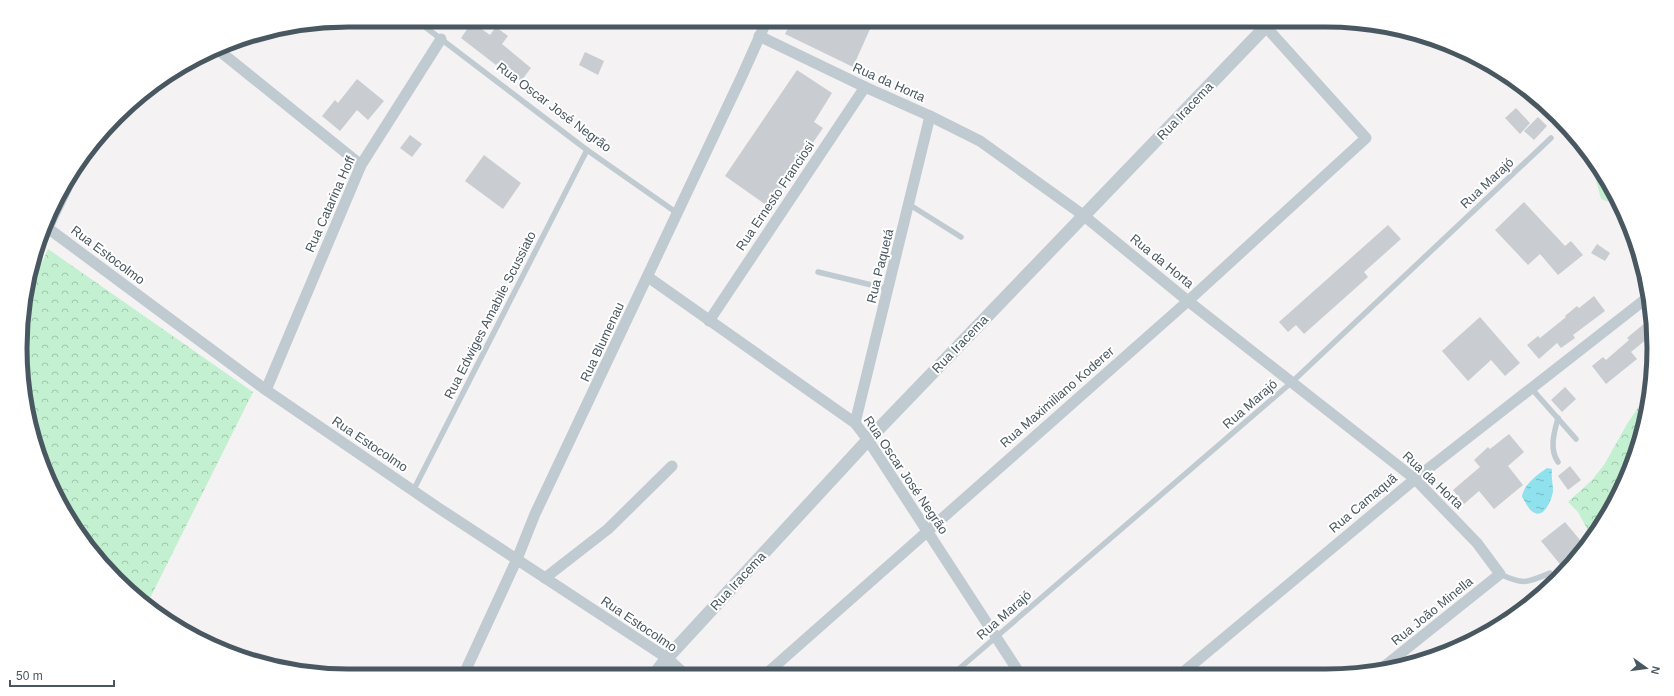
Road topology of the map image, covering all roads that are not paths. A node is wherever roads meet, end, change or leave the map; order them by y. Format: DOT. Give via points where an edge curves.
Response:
graph roads {
  1 [pos="425,27"];
  2 [pos="764,27"];
  3 [pos="1266,27"];
  4 [pos="1272,27"];
  5 [pos="759,36"];
  6 [pos="441,40"];
  7 [pos="222,53"];
  8 [pos="865,87"];
  9 [pos="930,116"];
  10 [pos="1551,138"];
  11 [pos="587,150"];
  12 [pos="361,164"];
  13 [pos="910,204"];
  14 [pos="678,213"];
  15 [pos="1083,215"];
  16 [pos="50,229"];
  17 [pos="961,238"];
  18 [pos="818,272"];
  19 [pos="648,277"];
  20 [pos="888,288"];
  21 [pos="1188,301"];
  22 [pos="1643,301"];
  23 [pos="709,321"];
  24 [pos="1292,382"];
  25 [pos="1531,388"];
  26 [pos="266,390"];
  27 [pos="1558,418"];
  28 [pos="855,423"];
  29 [pos="1576,439"];
  30 [pos="868,440"];
  31 [pos="1558,462"];
  32 [pos="672,466"];
  33 [pos="1415,479"];
  34 [pos="413,490"];
  35 [pos="927,531"];
  36 [pos="517,559"];
  37 [pos="1550,573"];
  38 [pos="1500,574"];
  39 [pos="545,578"];
  40 [pos="995,637"];
  41 [pos="667,658"];
  42 [pos="1388,663"];
  43 [pos="466,669"];
  44 [pos="659,669"];
  45 [pos="679,669"];
  46 [pos="772,669"];
  47 [pos="959,669"];
  48 [pos="1017,669"];
  49 [pos="1187,669"];
  1 -- 6 [label="lane, Rua Oscar José Negrão"];
  2 -- 5 [label="street, Rua Blumenau"];
  3 -- 15 [label="street, Rua Iracema"];
  4 -- 21 [label="street, Rua Maximiliano Koderer" via="1366,138"];
  5 -- 8 [label="street, Rua da Horta"];
  5 -- 14 [label="street, Rua Blumenau" via="742,78"];
  6 -- 11 [label="lane, Rua Oscar José Negrão"];
  6 -- 12 [label="street, Rua Catarina Hoff"];
  7 -- 12 [label="street"];
  8 -- 9 [label="street, Rua da Horta"];
  8 -- 23 [label="street, Rua Ernesto Franciosi"];
  9 -- 13 [label="street, Rua Paquetá"];
  9 -- 15 [label="street, Rua da Horta" via="980,141"];
  10 -- 24 [label="lane, Rua Marajó"];
  11 -- 14 [label="lane, Rua Oscar José Negrão"];
  11 -- 34 [label="lane, Rua Edwiges Amabile Scussiato"];
  12 -- 26 [label="street, Rua Catarina Hoff"];
  13 -- 17 [label="lane"];
  13 -- 20 [label="street, Rua Paquetá"];
  14 -- 19 [label="street, Rua Blumenau"];
  15 -- 21 [label="street, Rua da Horta"];
  15 -- 30 [label="street, Rua Iracema"];
  16 -- 26 [label="street, Rua Estocolmo"];
  18 -- 20 [label="lane"];
  19 -- 23 [label="street, Rua Oscar José Negrão"];
  19 -- 36 [label="street, Rua Blumenau" via="535,514"];
  20 -- 28 [label="street, Rua Paquetá"];
  21 -- 24 [label="street, Rua da Horta"];
  21 -- 35 [label="street, Rua Maximiliano Koderer"];
  22 -- 25 [label="street, Rua Camaquã"];
  23 -- 28 [label="street, Rua Oscar José Negrão"];
  24 -- 33 [label="street, Rua da Horta"];
  24 -- 40 [label="lane, Rua Marajó"];
  25 -- 27 [label="lane"];
  25 -- 33 [label="street, Rua Camaquã"];
  26 -- 34 [label="street, Rua Estocolmo"];
  27 -- 29 [label="lane"];
  27 -- 31 [label="lane" via="1553,444 1554,456"];
  28 -- 30 [label="street, Rua Oscar José Negrão"];
  30 -- 35 [label="street, Rua Oscar José Negrão"];
  30 -- 41 [label="street, Rua Iracema"];
  32 -- 39 [label="street" via="608,529"];
  33 -- 38 [label="street, Rua da Horta" via="1477,543"];
  33 -- 49 [label="street, Rua Camaquã"];
  34 -- 36 [label="street, Rua Estocolmo"];
  35 -- 40 [label="street, Rua Oscar José Negrão"];
  35 -- 46 [label="street, Rua Maximiliano Koderer"];
  36 -- 39 [label="street, Rua Estocolmo"];
  36 -- 43 [label="street, Rua Blumenau"];
  37 -- 38 [label="lane" via="1532,581 1520,582"];
  38 -- 42 [label="street, Rua João Minella"];
  39 -- 41 [label="street, Rua Estocolmo"];
  40 -- 47 [label="lane, Rua Marajó"];
  40 -- 48 [label="street, Rua Oscar José Negrão"];
  41 -- 44 [label="street, Rua Iracema"];
  41 -- 45 [label="street, Rua Estocolmo"];
}
